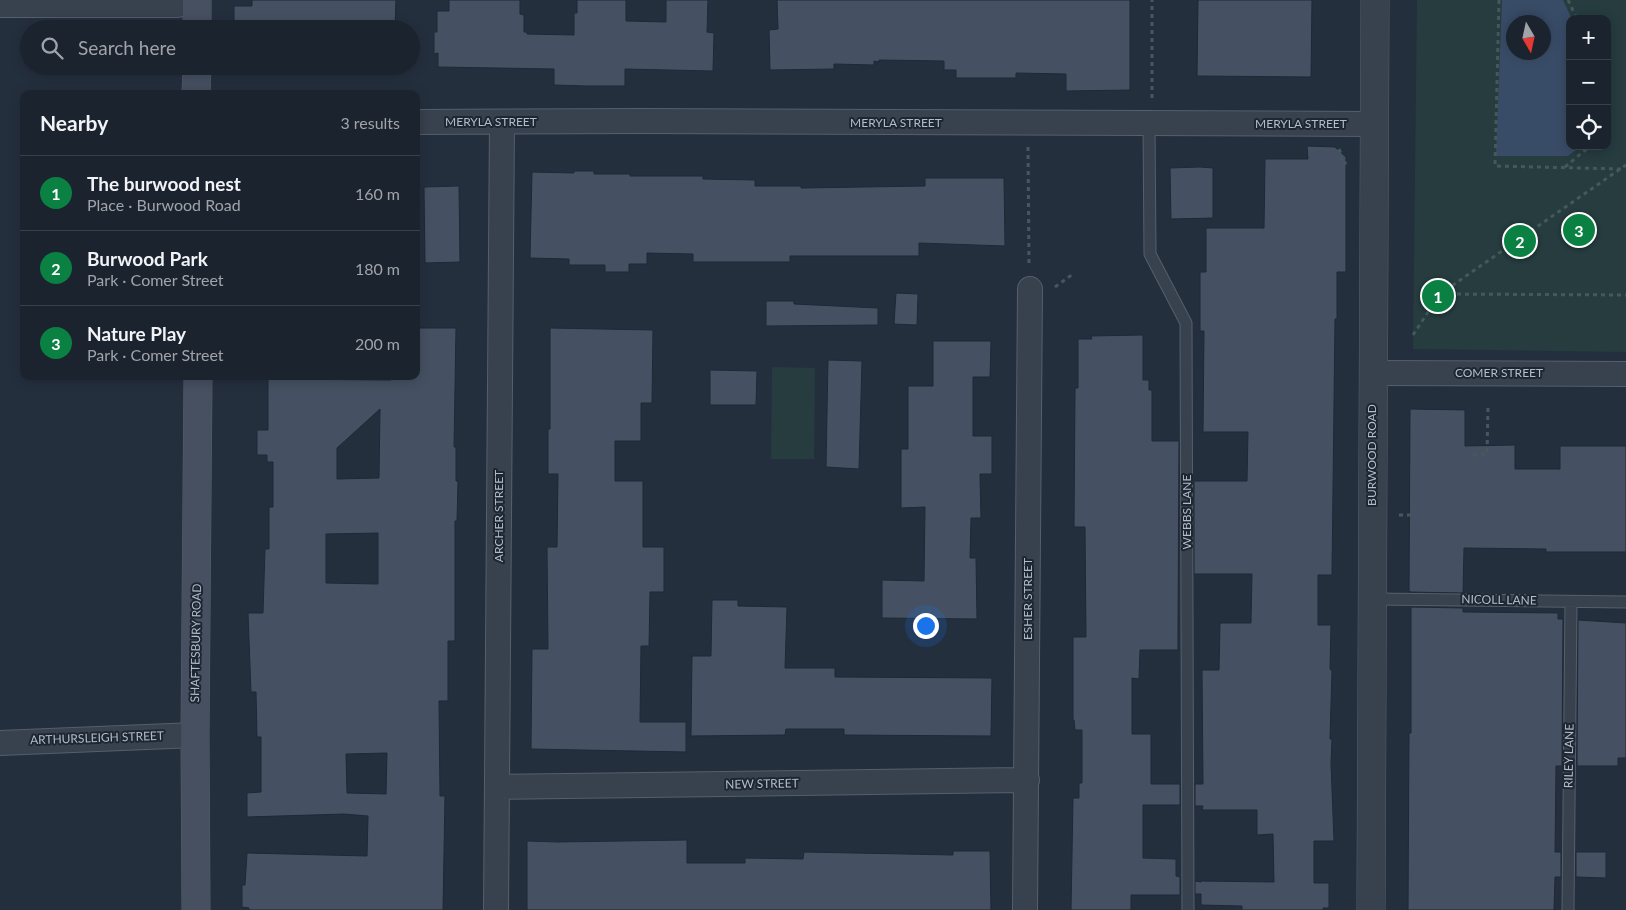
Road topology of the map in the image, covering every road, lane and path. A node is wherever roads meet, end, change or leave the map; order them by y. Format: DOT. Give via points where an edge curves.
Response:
graph roads {
  1 [pos="197,0"];
  2 [pos="1152,0"];
  3 [pos="1375,0"];
  4 [pos="1499,0"];
  5 [pos="1568,0"];
  6 [pos="0,5"];
  7 [pos="1575,15"];
  8 [pos="197,20"];
  9 [pos="196,75"];
  10 [pos="196,90"];
  11 [pos="1152,98"];
  12 [pos="420,122"];
  13 [pos="502,122"];
  14 [pos="1028,123"];
  15 [pos="1149,124"];
  16 [pos="1375,124"];
  17 [pos="1337,146"];
  18 [pos="1585,150"];
  19 [pos="1356,163"];
  20 [pos="1626,165"];
  21 [pos="1564,168"];
  22 [pos="1621,169"];
  23 [pos="1030,289"];
  24 [pos="1440,294"];
  25 [pos="1626,295"];
  26 [pos="1413,335"];
  27 [pos="1373,373"];
  28 [pos="1626,374"];
  29 [pos="198,380"];
  30 [pos="1488,406"];
  31 [pos="1474,455"];
  32 [pos="1371,599"];
  33 [pos="1571,602"];
  34 [pos="1626,602"];
  35 [pos="195,735"];
  36 [pos="0,743"];
  37 [pos="1027,780"];
  38 [pos="498,787"];
  39 [pos="196,910"];
  40 [pos="496,910"];
  41 [pos="1026,910"];
  42 [pos="1188,910"];
  43 [pos="1371,910"];
  44 [pos="1568,910"];
  1 -- 6 [label="street" via="177,5"];
  1 -- 8 [label="main road"];
  2 -- 11 [label="path"];
  3 -- 16 [label="street, BURWOOD ROAD"];
  4 -- 21 [label="path" via="1495,166"];
  5 -- 7 [label="path"];
  9 -- 10 [label="main road"];
  12 -- 13 [label="street, MERYLA STREET"];
  13 -- 14 [label="street, MERYLA STREET"];
  13 -- 38 [label="street, ARCHER STREET"];
  14 -- 15 [label="street, MERYLA STREET"];
  14 -- 23 [label="path"];
  15 -- 16 [label="street, MERYLA STREET"];
  15 -- 42 [label="lane, WEBBS LANE" via="1150,254 1186,323"];
  16 -- 27 [label="street, BURWOOD ROAD"];
  17 -- 19 [label="path" via="1342,163"];
  18 -- 21 [label="path"];
  20 -- 22 [label="path"];
  21 -- 22 [label="path"];
  22 -- 24 [label="path"];
  23 -- 37 [label="street, ESHER STREET"];
  24 -- 25 [label="path"];
  24 -- 26 [label="path"];
  27 -- 28 [label="street, COMER STREET"];
  27 -- 32 [label="street, BURWOOD ROAD"];
  29 -- 35 [label="main road, SHAFTESBURY ROAD"];
  30 -- 31 [label="path" via="1487,454"];
  32 -- 33 [label="lane, NICOLL LANE"];
  32 -- 43 [label="street, BURWOOD ROAD"];
  33 -- 34 [label="lane, NICOLL LANE"];
  33 -- 44 [label="lane, RILEY LANE"];
  35 -- 36 [label="street, ARTHURSLEIGH STREET"];
  35 -- 39 [label="main road, SHAFTESBURY ROAD"];
  37 -- 38 [label="street, NEW STREET"];
  37 -- 41 [label="street, ESHER STREET"];
  38 -- 40 [label="street, ARCHER STREET"];
}
